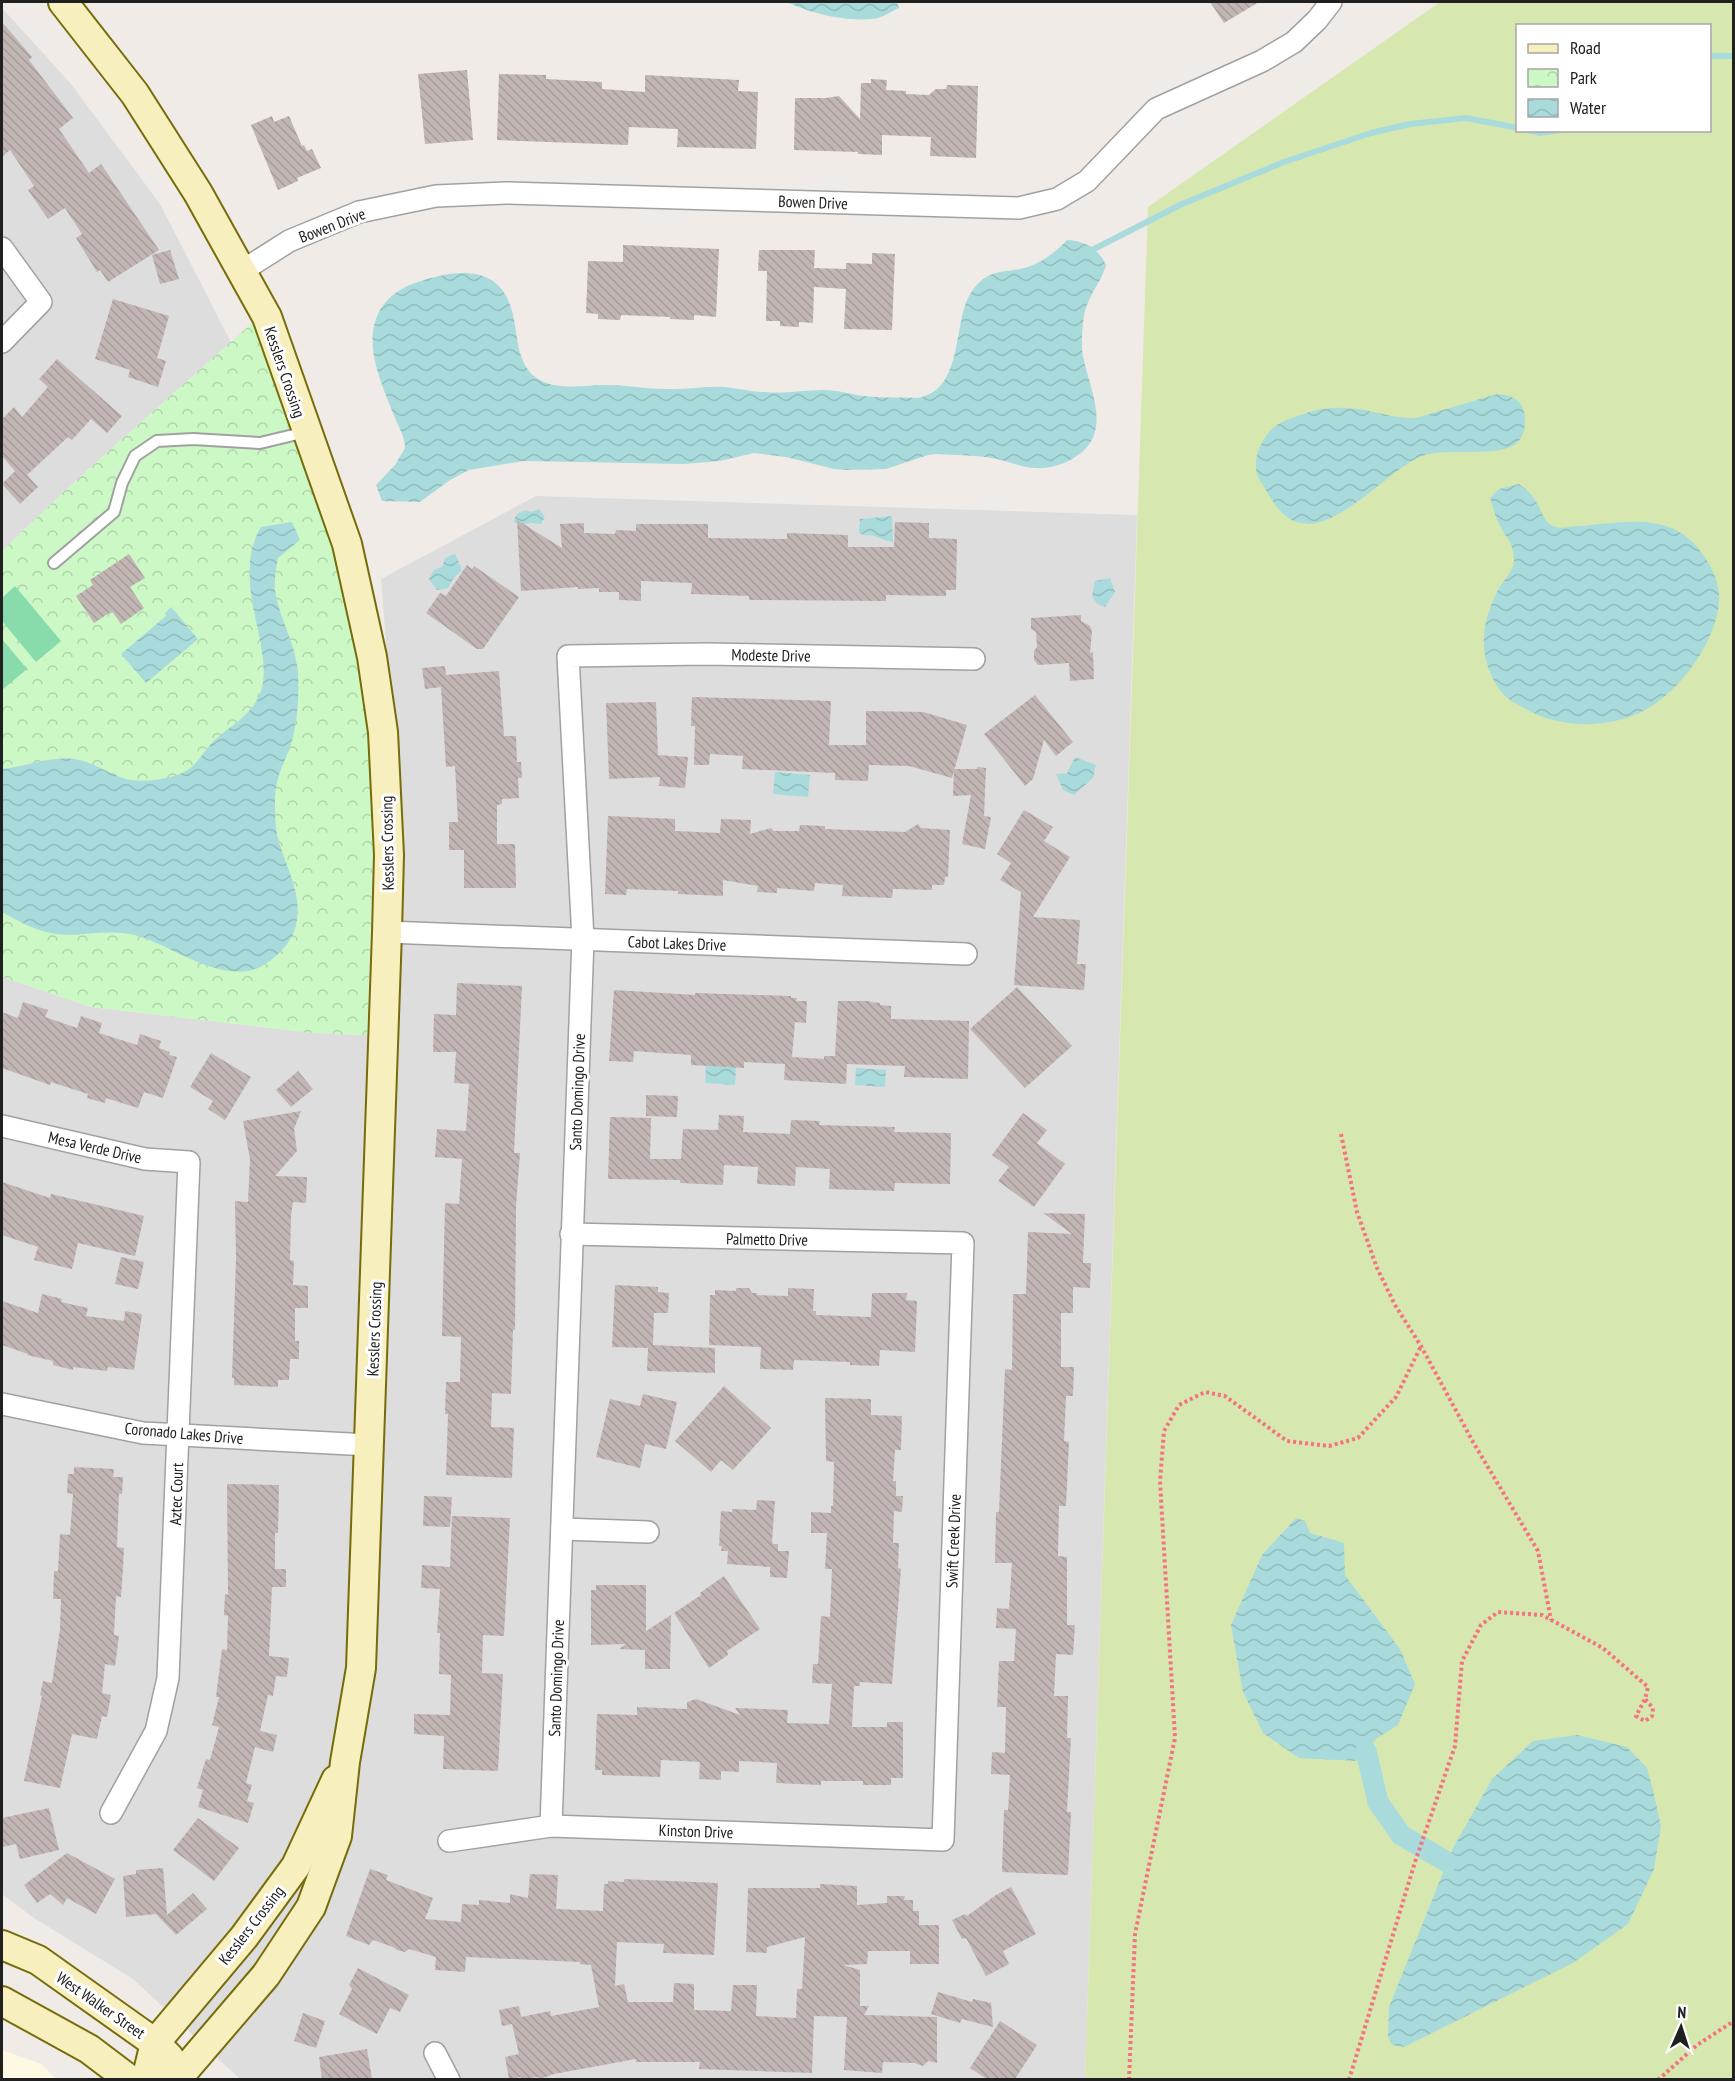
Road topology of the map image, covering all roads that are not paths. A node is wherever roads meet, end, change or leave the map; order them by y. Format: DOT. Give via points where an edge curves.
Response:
graph roads {
  1 [pos="63,2"];
  2 [pos="1331,2"];
  3 [pos="2,249"];
  4 [pos="242,271"];
  5 [pos="2,342"];
  6 [pos="306,432"];
  7 [pos="54,563"];
  8 [pos="568,656"];
  9 [pos="974,659"];
  10 [pos="387,932"];
  11 [pos="583,939"];
  12 [pos="966,954"];
  13 [pos="2,1126"];
  14 [pos="189,1162"];
  15 [pos="571,1234"];
  16 [pos="963,1243"];
  17 [pos="2,1404"];
  18 [pos="178,1435"];
  19 [pos="369,1445"];
  20 [pos="562,1529"];
  21 [pos="648,1532"];
  22 [pos="345,1762"];
  23 [pos="111,1813"];
  24 [pos="551,1826"];
  25 [pos="944,1840"];
  26 [pos="450,1841"];
  27 [pos="2,1945"];
  28 [pos="2,2001"];
  29 [pos="155,2043"];
  30 [pos="435,2053"];
  31 [pos="180,2077"];
  32 [pos="130,2079"];
  33 [pos="146,2079"];
  34 [pos="449,2079"];
  1 -- 4 [label="street, Kesslers Crossing" via="135,94 198,192"];
  2 -- 4 [label="street, Bowen Drive" via="1294,42 1262,61 1156,109 1087,181 1057,199 1019,208 506,193 436,196 359,212 289,241"];
  3 -- 5 [label="street" via="41,302"];
  4 -- 6 [label="street, Kesslers Crossing" via="267,317"];
  6 -- 7 [label="lane" via="260,443 157,441 135,456 114,512"];
  6 -- 10 [label="street, Kesslers Crossing" via="347,544 372,657 383,732 389,855"];
  8 -- 9 [label="street, Modeste Drive" via="705,654"];
  8 -- 11 [label="street, Santo Domingo Drive"];
  10 -- 11 [label="street, Cabot Lakes Drive"];
  10 -- 19 [label="street, Kesslers Crossing"];
  11 -- 12 [label="street, Cabot Lakes Drive"];
  11 -- 15 [label="street, Santo Domingo Drive"];
  13 -- 14 [label="street, Mesa Verde Drive" via="145,1159"];
  14 -- 18 [label="street, Aztec Court"];
  15 -- 16 [label="street, Palmetto Drive"];
  15 -- 20 [label="street, Santo Domingo Drive"];
  16 -- 25 [label="street, Swift Creek Drive"];
  17 -- 18 [label="street, Coronado Lakes Drive" via="142,1433"];
  18 -- 19 [label="street, Coronado Lakes Drive"];
  18 -- 23 [label="street, Aztec Court" via="168,1678 156,1731"];
  19 -- 22 [label="street, Kesslers Crossing" via="361,1668"];
  20 -- 21 [label="street"];
  20 -- 24 [label="street, Santo Domingo Drive"];
  22 -- 29 [label="street, Kesslers Crossing" via="296,1866 244,1937"];
  22 -- 31 [label="street, Kesslers Crossing" via="337,1836 311,1907 266,1975"];
  24 -- 25 [label="street, Kinston Drive"];
  24 -- 26 [label="street, Kinston Drive"];
  27 -- 29 [label="street, West Walker Street" via="38,1960"];
  28 -- 32 [label="street" via="89,2049"];
  29 -- 31 [label="street, West Walker Street"];
  29 -- 33 [label="street, Kesslers Crossing"];
  30 -- 34 [label="street"];
}
